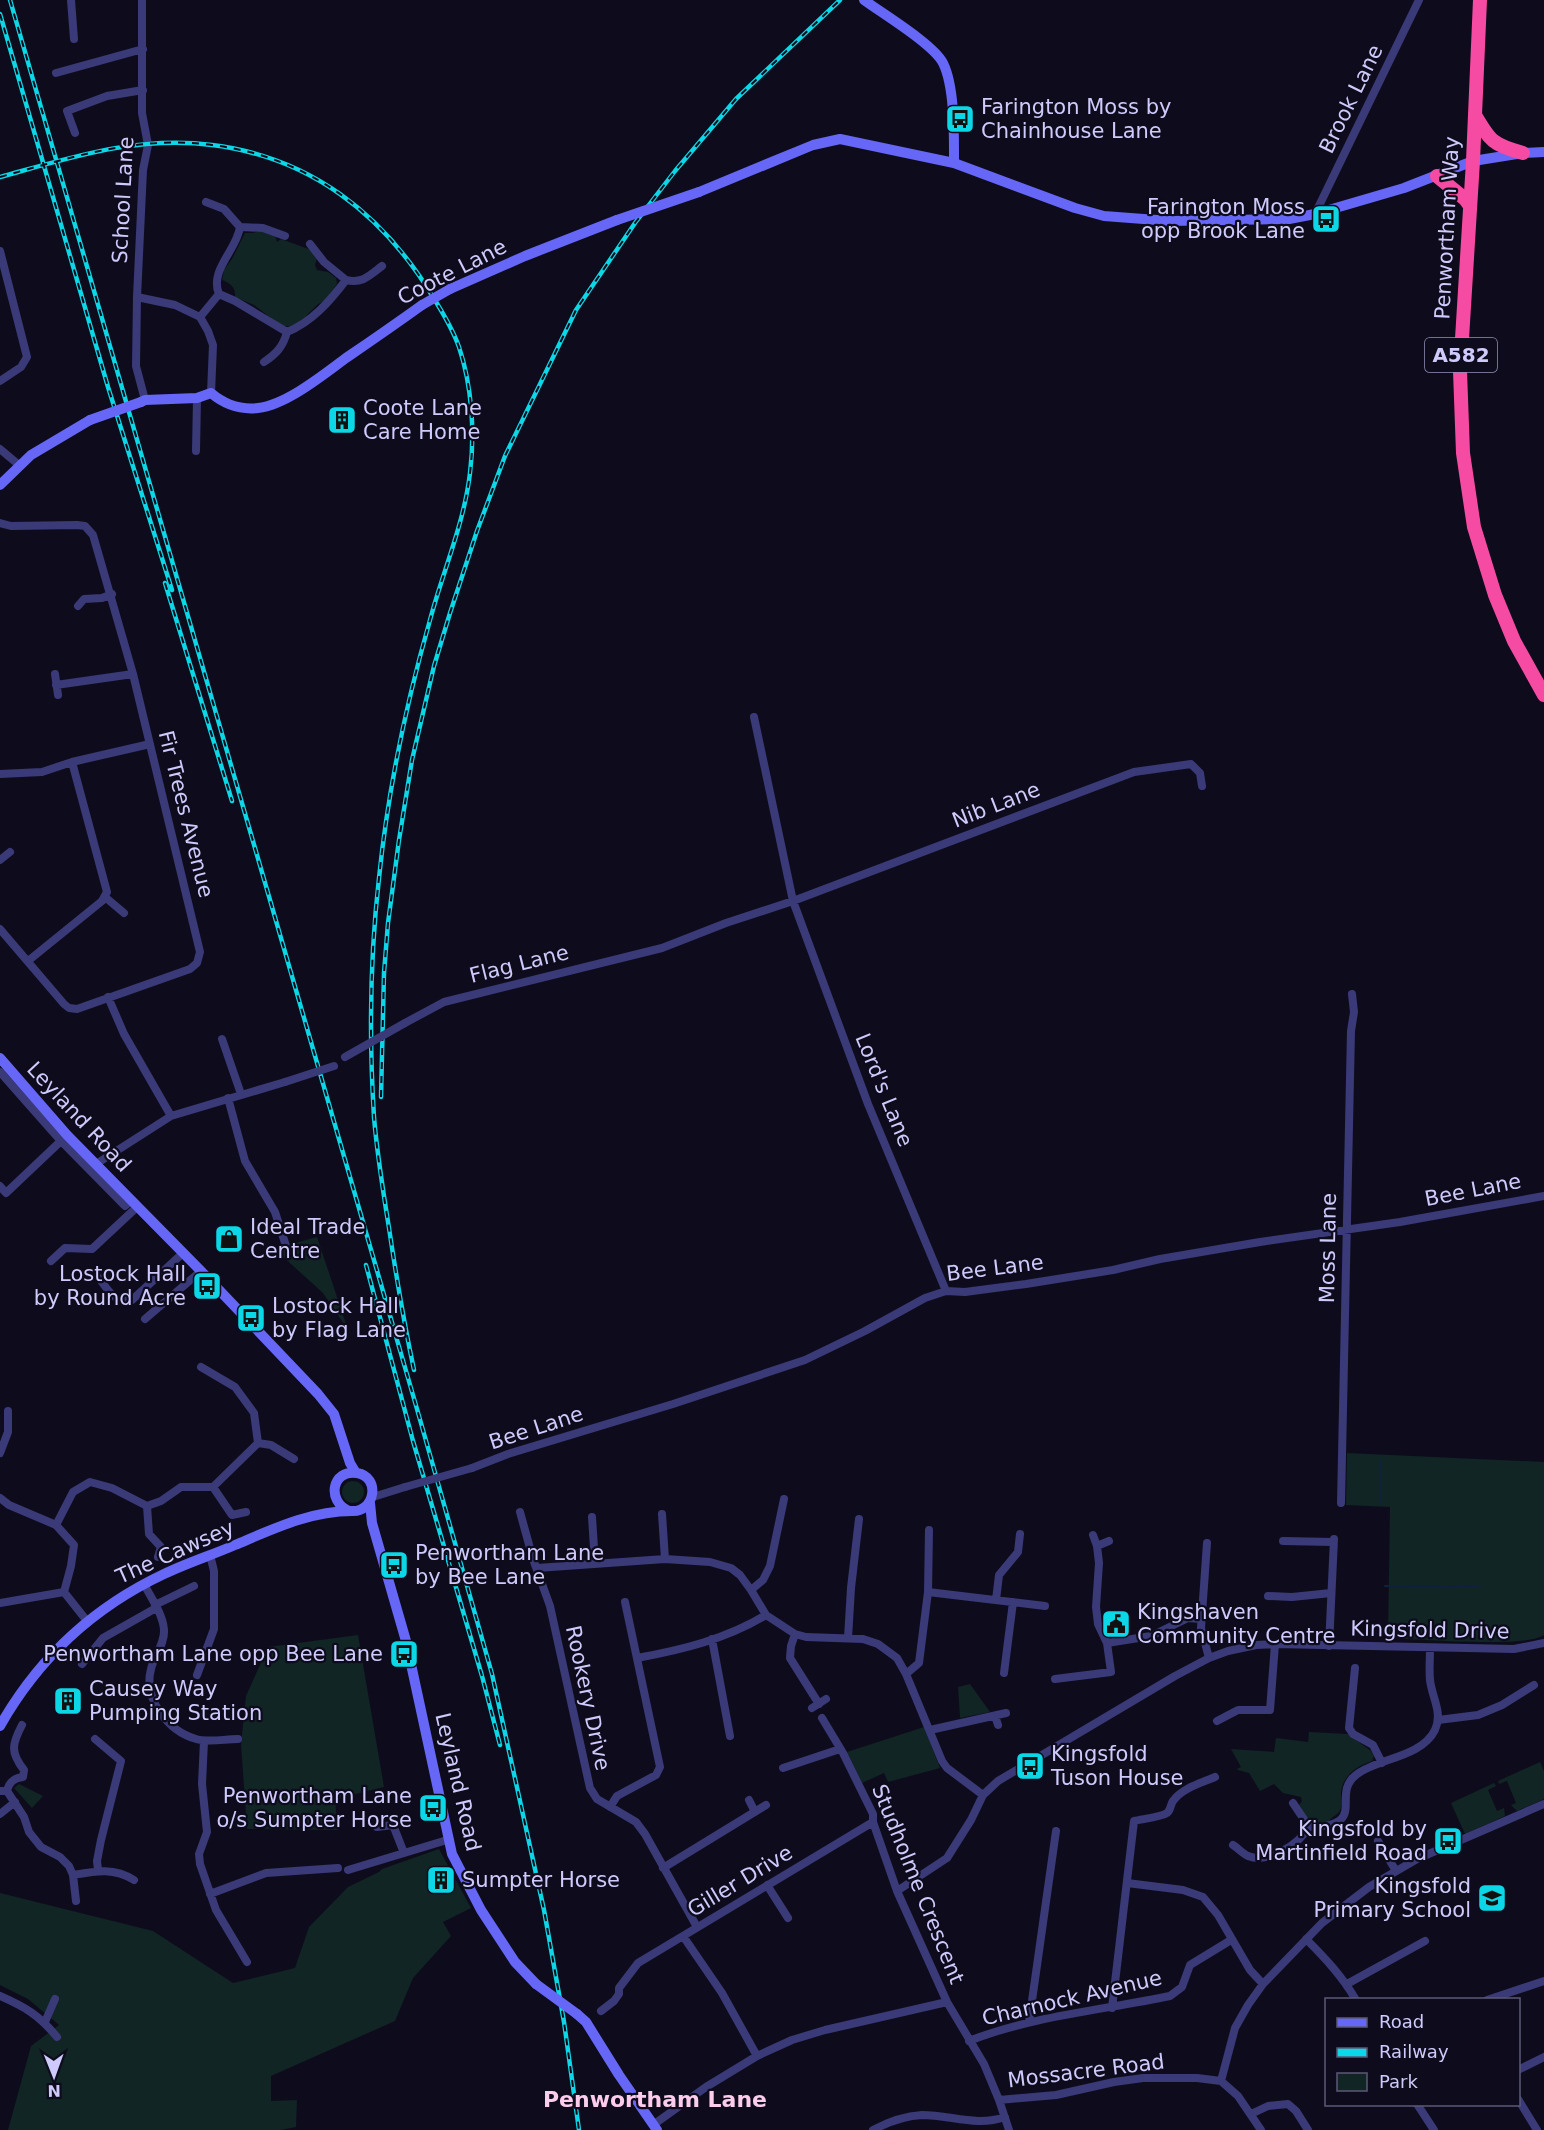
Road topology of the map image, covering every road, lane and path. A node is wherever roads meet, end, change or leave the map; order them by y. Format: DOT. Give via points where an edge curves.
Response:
graph roads {
  1 [pos="71,0"];
  2 [pos="142,0"];
  3 [pos="864,0"];
  4 [pos="1419,0"];
  5 [pos="1480,0"];
  6 [pos="74,39"];
  7 [pos="142,49"];
  8 [pos="56,73"];
  9 [pos="143,90"];
  10 [pos="1475,115"];
  11 [pos="75,133"];
  12 [pos="1544,152"];
  13 [pos="1523,153"];
  14 [pos="1473,161"];
  15 [pos="954,163"];
  16 [pos="1437,176"];
  17 [pos="206,202"];
  18 [pos="1470,206"];
  19 [pos="1315,214"];
  20 [pos="240,227"];
  21 [pos="285,236"];
  22 [pos="310,244"];
  23 [pos="0,251"];
  24 [pos="382,266"];
  25 [pos="346,280"];
  26 [pos="219,294"];
  27 [pos="137,297"];
  28 [pos="200,316"];
  29 [pos="287,332"];
  30 [pos="264,362"];
  31 [pos="0,381"];
  32 [pos="211,393"];
  33 [pos="196,398"];
  34 [pos="143,401"];
  35 [pos="0,449"];
  36 [pos="196,451"];
  37 [pos="19,465"];
  38 [pos="0,485"];
  39 [pos="0,523"];
  40 [pos="112,594"];
  41 [pos="78,606"];
  42 [pos="55,674"];
  43 [pos="133,674"];
  44 [pos="57,685"];
  45 [pos="58,695"];
  46 [pos="1544,695"];
  47 [pos="754,717"];
  48 [pos="150,744"];
  49 [pos="72,762"];
  50 [pos="0,774"];
  51 [pos="1202,786"];
  52 [pos="10,852"];
  53 [pos="0,861"];
  54 [pos="105,897"];
  55 [pos="793,901"];
  56 [pos="124,913"];
  57 [pos="2,935"];
  58 [pos="28,961"];
  59 [pos="1352,994"];
  60 [pos="108,997"];
  61 [pos="222,1039"];
  62 [pos="0,1058"];
  63 [pos="0,1072"];
  64 [pos="241,1094"];
  65 [pos="228,1098"];
  66 [pos="171,1116"];
  67 [pos="64,1138"];
  68 [pos="96,1164"];
  69 [pos="0,1186"];
  70 [pos="3,1196"];
  71 [pos="1544,1196"];
  72 [pos="134,1204"];
  73 [pos="1346,1231"];
  74 [pos="286,1246"];
  75 [pos="183,1253"];
  76 [pos="51,1261"];
  77 [pos="201,1271"];
  78 [pos="99,1278"];
  79 [pos="946,1291"];
  80 [pos="145,1319"];
  81 [pos="201,1367"];
  82 [pos="8,1410"];
  83 [pos="258,1443"];
  84 [pos="346,1449"];
  85 [pos="0,1453"];
  86 [pos="294,1459"];
  87 [pos="356,1473"];
  88 [pos="340,1479"];
  89 [pos="213,1487"];
  90 [pos="334,1492"];
  91 [pos="0,1499"];
  92 [pos="784,1499"];
  93 [pos="371,1500"];
  94 [pos="1341,1503"];
  95 [pos="147,1506"];
  96 [pos="354,1511"];
  97 [pos="246,1512"];
  98 [pos="520,1512"];
  99 [pos="662,1514"];
  100 [pos="311,1515"];
  101 [pos="592,1517"];
  102 [pos="859,1519"];
  103 [pos="372,1523"];
  104 [pos="56,1525"];
  105 [pos="929,1530"];
  106 [pos="1020,1534"];
  107 [pos="1093,1535"];
  108 [pos="1109,1541"];
  109 [pos="1283,1541"];
  110 [pos="1207,1543"];
  111 [pos="1097,1546"];
  112 [pos="210,1555"];
  113 [pos="158,1557"];
  114 [pos="665,1559"];
  115 [pos="595,1563"];
  116 [pos="537,1568"];
  117 [pos="144,1584"];
  118 [pos="194,1586"];
  119 [pos="751,1590"];
  120 [pos="64,1592"];
  121 [pos="928,1592"];
  122 [pos="1331,1593"];
  123 [pos="1268,1596"];
  124 [pos="996,1600"];
  125 [pos="625,1602"];
  126 [pos="1013,1602"];
  127 [pos="0,1603"];
  128 [pos="156,1606"];
  129 [pos="1045,1606"];
  130 [pos="766,1615"];
  131 [pos="1201,1619"];
  132 [pos="87,1621"];
  133 [pos="795,1634"];
  134 [pos="848,1638"];
  135 [pos="711,1639"];
  136 [pos="1107,1643"];
  137 [pos="1275,1644"];
  138 [pos="1544,1644"];
  139 [pos="1329,1646"];
  140 [pos="1430,1648"];
  141 [pos="638,1658"];
  142 [pos="1209,1658"];
  143 [pos="82,1664"];
  144 [pos="1354,1668"];
  145 [pos="1004,1673"];
  146 [pos="906,1674"];
  147 [pos="197,1675"];
  148 [pos="1055,1679"];
  149 [pos="1534,1686"];
  150 [pos="826,1699"];
  151 [pos="1006,1713"];
  152 [pos="995,1716"];
  153 [pos="822,1718"];
  154 [pos="1438,1720"];
  155 [pos="1217,1721"];
  156 [pos="22,1725"];
  157 [pos="998,1725"];
  158 [pos="0,1726"];
  159 [pos="930,1730"];
  160 [pos="730,1736"];
  161 [pos="95,1739"];
  162 [pos="237,1739"];
  163 [pos="204,1741"];
  164 [pos="840,1749"];
  165 [pos="1382,1763"];
  166 [pos="783,1768"];
  167 [pos="1215,1777"];
  168 [pos="4,1791"];
  169 [pos="983,1795"];
  170 [pos="749,1800"];
  171 [pos="15,1802"];
  172 [pos="1293,1803"];
  173 [pos="1544,1804"];
  174 [pos="766,1805"];
  175 [pos="610,1807"];
  176 [pos="755,1812"];
  177 [pos="0,1814"];
  178 [pos="1128,1814"];
  179 [pos="873,1822"];
  180 [pos="1133,1824"];
  181 [pos="377,1827"];
  182 [pos="1308,1827"];
  183 [pos="1056,1831"];
  184 [pos="447,1840"];
  185 [pos="1378,1841"];
  186 [pos="1233,1845"];
  187 [pos="404,1852"];
  188 [pos="338,1868"];
  189 [pos="663,1868"];
  190 [pos="98,1870"];
  191 [pos="348,1870"];
  192 [pos="1396,1871"];
  193 [pos="73,1875"];
  194 [pos="134,1880"];
  195 [pos="1127,1883"];
  196 [pos="767,1885"];
  197 [pos="897,1891"];
  198 [pos="210,1894"];
  199 [pos="76,1900"];
  200 [pos="788,1918"];
  201 [pos="697,1927"];
  202 [pos="682,1936"];
  203 [pos="1306,1939"];
  204 [pos="1232,1940"];
  205 [pos="1425,1941"];
  206 [pos="253,1951"];
  207 [pos="1544,1981"];
  208 [pos="1263,1984"];
  209 [pos="1347,1984"];
  210 [pos="0,1996"];
  211 [pos="1355,1998"];
  212 [pos="1493,1998"];
  213 [pos="55,1999"];
  214 [pos="947,2002"];
  215 [pos="1112,2008"];
  216 [pos="601,2011"];
  217 [pos="45,2022"];
  218 [pos="1029,2022"];
  219 [pos="57,2037"];
  220 [pos="969,2041"];
  221 [pos="757,2056"];
  222 [pos="1544,2057"];
  223 [pos="1520,2069"];
  224 [pos="1221,2081"];
  225 [pos="999,2100"];
  226 [pos="1520,2102"];
  227 [pos="1418,2106"];
  228 [pos="1251,2114"];
  229 [pos="1005,2117"];
  230 [pos="655,2127"];
  231 [pos="873,2130"];
  232 [pos="1009,2130"];
  233 [pos="1261,2130"];
  234 [pos="1308,2130"];
  235 [pos="1434,2130"];
  236 [pos="1537,2130"];
  1 -- 6 [label="street"];
  2 -- 7 [label="street, School Lane"];
  3 -- 15 [label="street" via="942,61 951,88"];
  4 -- 19 [label="street, Brook Lane"];
  5 -- 10 [label="highway, Penwortham Way / A582"];
  7 -- 8 [label="street"];
  7 -- 9 [label="street, School Lane"];
  9 -- 11 [label="street" via="107,96 67,111"];
  9 -- 27 [label="street, School Lane" via="148,145 143,170"];
  10 -- 13 [label="highway" via="1489,138 1503,148"];
  10 -- 14 [label="highway, Penwortham Way / A582"];
  12 -- 13 [label="street, Coote Lane"];
  13 -- 14 [label="street, Coote Lane"];
  14 -- 16 [label="street, Coote Lane"];
  14 -- 18 [label="highway, Penwortham Way / A582"];
  15 -- 19 [label="street, Coote Lane" via="1075,208 1121,219 1289,219"];
  15 -- 32 [label="street, Coote Lane, bridge" via="840,140 813,145 525,256 450,290 422,305 309,385 271,405 243,408 220,401"];
  16 -- 18 [label="highway"];
  16 -- 19 [label="street, Coote Lane"];
  17 -- 20 [label="street" via="224,209"];
  18 -- 46 [label="highway, Penwortham Way / A582" via="1460,372 1463,453 1474,527 1514,641"];
  20 -- 21 [label="street" via="262,228"];
  20 -- 26 [label="street" via="219,271"];
  22 -- 25 [label="street"];
  23 -- 31 [label="street" via="27,357 21,367"];
  24 -- 25 [label="street" via="369,277 356,282"];
  25 -- 29 [label="street" via="322,308"];
  26 -- 28 [label="street"];
  26 -- 29 [label="street"];
  27 -- 28 [label="street" via="175,305"];
  27 -- 34 [label="street, School Lane" via="136,366"];
  28 -- 32 [label="street" via="213,345"];
  29 -- 30 [label="street" via="284,344"];
  32 -- 33 [label="street"];
  33 -- 34 [label="street"];
  33 -- 36 [label="street"];
  34 -- 37 [label="street, bridge" via="90,420"];
  35 -- 37 [label="street"];
  37 -- 38 [label="street"];
  39 -- 40 [label="street, Fir Trees Avenue" via="85,526 93,535"];
  40 -- 41 [label="street" via="84,599"];
  40 -- 43 [label="street, Fir Trees Avenue"];
  42 -- 44 [label="street"];
  43 -- 44 [label="street"];
  43 -- 48 [label="street, Fir Trees Avenue"];
  44 -- 45 [label="street"];
  47 -- 55 [label="street"];
  48 -- 49 [label="street"];
  48 -- 60 [label="street, Fir Trees Avenue" via="200,952 190,969"];
  49 -- 50 [label="street" via="42,772"];
  49 -- 54 [label="street" via="107,892"];
  51 -- 55 [label="street, Nib Lane" via="1200,773 1191,764 1134,772"];
  52 -- 53 [label="street"];
  54 -- 56 [label="street"];
  54 -- 58 [label="street"];
  55 -- 64 [label="street, Flag Lane, bridge" via="662,948 444,1002 334,1066"];
  55 -- 79 [label="street, Lord's Lane" via="868,1104"];
  57 -- 58 [label="street, Fir Trees Avenue"];
  58 -- 60 [label="street, Fir Trees Avenue" via="69,1008 77,1009"];
  59 -- 73 [label="street, Moss Lane"];
  60 -- 66 [label="street" via="124,1034"];
  61 -- 64 [label="street"];
  62 -- 67 [label="street, Leyland Road"];
  63 -- 67 [label="street, Leyland Road"];
  64 -- 65 [label="street, Flag Lane"];
  65 -- 66 [label="street, Flag Lane"];
  65 -- 74 [label="street" via="245,1161 275,1212"];
  66 -- 68 [label="street, Flag Lane"];
  67 -- 68 [label="street, Leyland Road"];
  67 -- 70 [label="street"];
  67 -- 72 [label="street, Leyland Road" via="125,1206"];
  68 -- 72 [label="street, Leyland Road"];
  69 -- 70 [label="street"];
  71 -- 73 [label="street, Bee Lane"];
  72 -- 75 [label="street, Leyland Road"];
  72 -- 76 [label="street" via="92,1249 65,1248"];
  73 -- 79 [label="street, Bee Lane" via="1260,1242 1026,1284"];
  73 -- 94 [label="street, Moss Lane"];
  75 -- 77 [label="street, Leyland Road"];
  75 -- 78 [label="street" via="132,1300 117,1300"];
  77 -- 80 [label="street"];
  77 -- 84 [label="street, Leyland Road" via="318,1394 334,1414"];
  79 -- 93 [label="street, Bee Lane, bridge" via="805,1360"];
  81 -- 83 [label="street" via="235,1387 254,1413"];
  82 -- 85 [label="street" via="8,1432"];
  83 -- 86 [label="street" via="271,1445"];
  83 -- 89 [label="street"];
  84 -- 87 [label="street, Leyland Road"];
  84 -- 88 [label="street"];
  87 -- 88 [label="street"];
  87 -- 93 [label="street" via="368,1479"];
  88 -- 90 [label="street"];
  89 -- 95 [label="street" via="181,1487"];
  89 -- 97 [label="street" via="232,1515"];
  90 -- 96 [label="street" via="338,1504"];
  90 -- 100 [label="street, The Cawsey" via="328,1503"];
  91 -- 104 [label="street"];
  92 -- 119 [label="street" via="770,1566 763,1580"];
  93 -- 96 [label="street"];
  93 -- 103 [label="street, Leyland Road"];
  95 -- 104 [label="street" via="112,1488 90,1482 73,1492"];
  95 -- 113 [label="street" via="149,1534 161,1547"];
  96 -- 100 [label="street, The Cawsey"];
  96 -- 103 [label="street"];
  98 -- 116 [label="street, Rookery Drive"];
  99 -- 114 [label="street"];
  100 -- 112 [label="street, The Cawsey"];
  101 -- 115 [label="street"];
  102 -- 134 [label="street"];
  103 -- 184 [label="street, Leyland Road" via="406,1641"];
  104 -- 120 [label="street" via="74,1545"];
  105 -- 121 [label="street"];
  106 -- 124 [label="street" via="1018,1552 999,1575"];
  107 -- 111 [label="street"];
  108 -- 111 [label="street"];
  109 -- 122 [label="street" via="1333,1540"];
  110 -- 131 [label="street"];
  111 -- 136 [label="street" via="1096,1607 1098,1624"];
  112 -- 117 [label="street, The Cawsey"];
  112 -- 147 [label="street" via="214,1571 214,1629"];
  114 -- 115 [label="street"];
  114 -- 119 [label="street" via="710,1562 731,1568"];
  115 -- 116 [label="street"];
  116 -- 175 [label="street, Rookery Drive" via="550,1606 590,1788 597,1799"];
  117 -- 128 [label="street"];
  117 -- 132 [label="street, The Cawsey"];
  118 -- 128 [label="street"];
  119 -- 130 [label="street"];
  120 -- 127 [label="street"];
  120 -- 132 [label="street"];
  121 -- 124 [label="street"];
  121 -- 146 [label="street" via="919,1663"];
  122 -- 123 [label="street"];
  122 -- 139 [label="street"];
  124 -- 126 [label="street"];
  125 -- 141 [label="street"];
  126 -- 129 [label="street"];
  126 -- 145 [label="street"];
  128 -- 143 [label="street" via="103,1638"];
  128 -- 163 [label="street" via="165,1632 148,1682 152,1697 172,1727"];
  130 -- 133 [label="street"];
  130 -- 135 [label="street"];
  131 -- 136 [label="street" via="1188,1618 1151,1636"];
  131 -- 142 [label="street"];
  132 -- 158 [label="street, The Cawsey" via="45,1662"];
  133 -- 134 [label="street"];
  133 -- 150 [label="street" via="790,1658 815,1706"];
  134 -- 146 [label="street" via="878,1644 897,1658"];
  135 -- 141 [label="street"];
  135 -- 160 [label="street"];
  136 -- 148 [label="street" via="1111,1672"];
  137 -- 139 [label="street, Kingsfold Drive"];
  137 -- 142 [label="street, Kingsfold Drive"];
  137 -- 155 [label="street" via="1270,1710 1239,1710"];
  138 -- 140 [label="street, Kingsfold Drive" via="1514,1650"];
  139 -- 140 [label="street, Kingsfold Drive"];
  140 -- 154 [label="street" via="1430,1680"];
  141 -- 175 [label="street" via="660,1767 657,1775 617,1796"];
  142 -- 169 [label="street, Kingsfold Drive" via="998,1781"];
  144 -- 165 [label="street" via="1349,1728 1373,1745"];
  146 -- 159 [label="street"];
  149 -- 154 [label="street" via="1478,1715"];
  151 -- 152 [label="street"];
  152 -- 157 [label="street"];
  152 -- 159 [label="street"];
  153 -- 164 [label="street, Studholme Crescent"];
  154 -- 165 [label="street" via="1422,1744"];
  156 -- 168 [label="street" via="13,1745 24,1770 23,1777 15,1778"];
  159 -- 169 [label="street" via="947,1768"];
  161 -- 190 [label="street" via="121,1761 101,1840"];
  162 -- 163 [label="street"];
  163 -- 198 [label="street" via="202,1784 207,1833 199,1854"];
  164 -- 166 [label="street"];
  164 -- 179 [label="street, Studholme Crescent" via="873,1814"];
  165 -- 182 [label="street" via="1349,1782 1347,1812 1341,1820"];
  167 -- 180 [label="street" via="1179,1795 1165,1815"];
  168 -- 171 [label="street"];
  169 -- 197 [label="street, Kingsfold Drive" via="947,1858"];
  170 -- 176 [label="street"];
  171 -- 177 [label="street"];
  171 -- 193 [label="street" via="29,1832 41,1847 60,1857"];
  172 -- 182 [label="street"];
  173 -- 192 [label="street"];
  174 -- 176 [label="street"];
  175 -- 189 [label="street, Rookery Drive" via="636,1822"];
  176 -- 189 [label="street"];
  178 -- 180 [label="street"];
  179 -- 196 [label="street, Giller Drive"];
  179 -- 197 [label="street, Studholme Crescent"];
  180 -- 195 [label="street"];
  181 -- 187 [label="street" via="393,1825"];
  182 -- 186 [label="street" via="1284,1851 1264,1857 1248,1856"];
  183 -- 218 [label="street"];
  184 -- 187 [label="street"];
  184 -- 230 [label="street, Leyland Road, bridge" via="482,1910 520,1969 586,2022"];
  185 -- 192 [label="street"];
  187 -- 191 [label="street"];
  188 -- 198 [label="street" via="266,1873"];
  189 -- 201 [label="street, Rookery Drive"];
  190 -- 193 [label="street"];
  190 -- 194 [label="street" via="124,1873"];
  192 -- 203 [label="street" via="1345,1904"];
  193 -- 199 [label="street"];
  195 -- 204 [label="street" via="1183,1890 1203,1897"];
  195 -- 215 [label="street"];
  196 -- 200 [label="street"];
  196 -- 201 [label="street, Giller Drive"];
  197 -- 214 [label="street, Studholme Crescent"];
  198 -- 206 [label="street" via="245,1959"];
  201 -- 202 [label="street, Giller Drive"];
  202 -- 216 [label="street, Giller Drive" via="638,1963 614,2001"];
  202 -- 221 [label="street" via="722,1993"];
  203 -- 208 [label="street"];
  203 -- 209 [label="street"];
  204 -- 208 [label="street"];
  204 -- 215 [label="street, Charnock Avenue" via="1190,1965 1182,1987 1170,1996"];
  205 -- 209 [label="street"];
  207 -- 212 [label="street"];
  208 -- 224 [label="street" via="1235,2028"];
  209 -- 211 [label="street"];
  210 -- 217 [label="street"];
  213 -- 217 [label="street"];
  214 -- 220 [label="street, Studholme Crescent"];
  214 -- 221 [label="street" via="825,2030"];
  215 -- 218 [label="street, Charnock Avenue"];
  217 -- 219 [label="street"];
  218 -- 220 [label="street, Charnock Avenue"];
  220 -- 225 [label="street, Studholme Crescent"];
  221 -- 230 [label="street" via="706,2087"];
  222 -- 223 [label="street"];
  224 -- 225 [label="street, Mossacre Road" via="1143,2078 1056,2095"];
  224 -- 228 [label="street" via="1239,2096"];
  225 -- 229 [label="street, Studholme Crescent"];
  226 -- 236 [label="street"];
  227 -- 235 [label="street"];
  228 -- 233 [label="street"];
  228 -- 234 [label="street" via="1268,2106 1287,2104"];
  229 -- 231 [label="street" via="981,2122 921,2115"];
  229 -- 232 [label="street, Studholme Crescent"];
}
